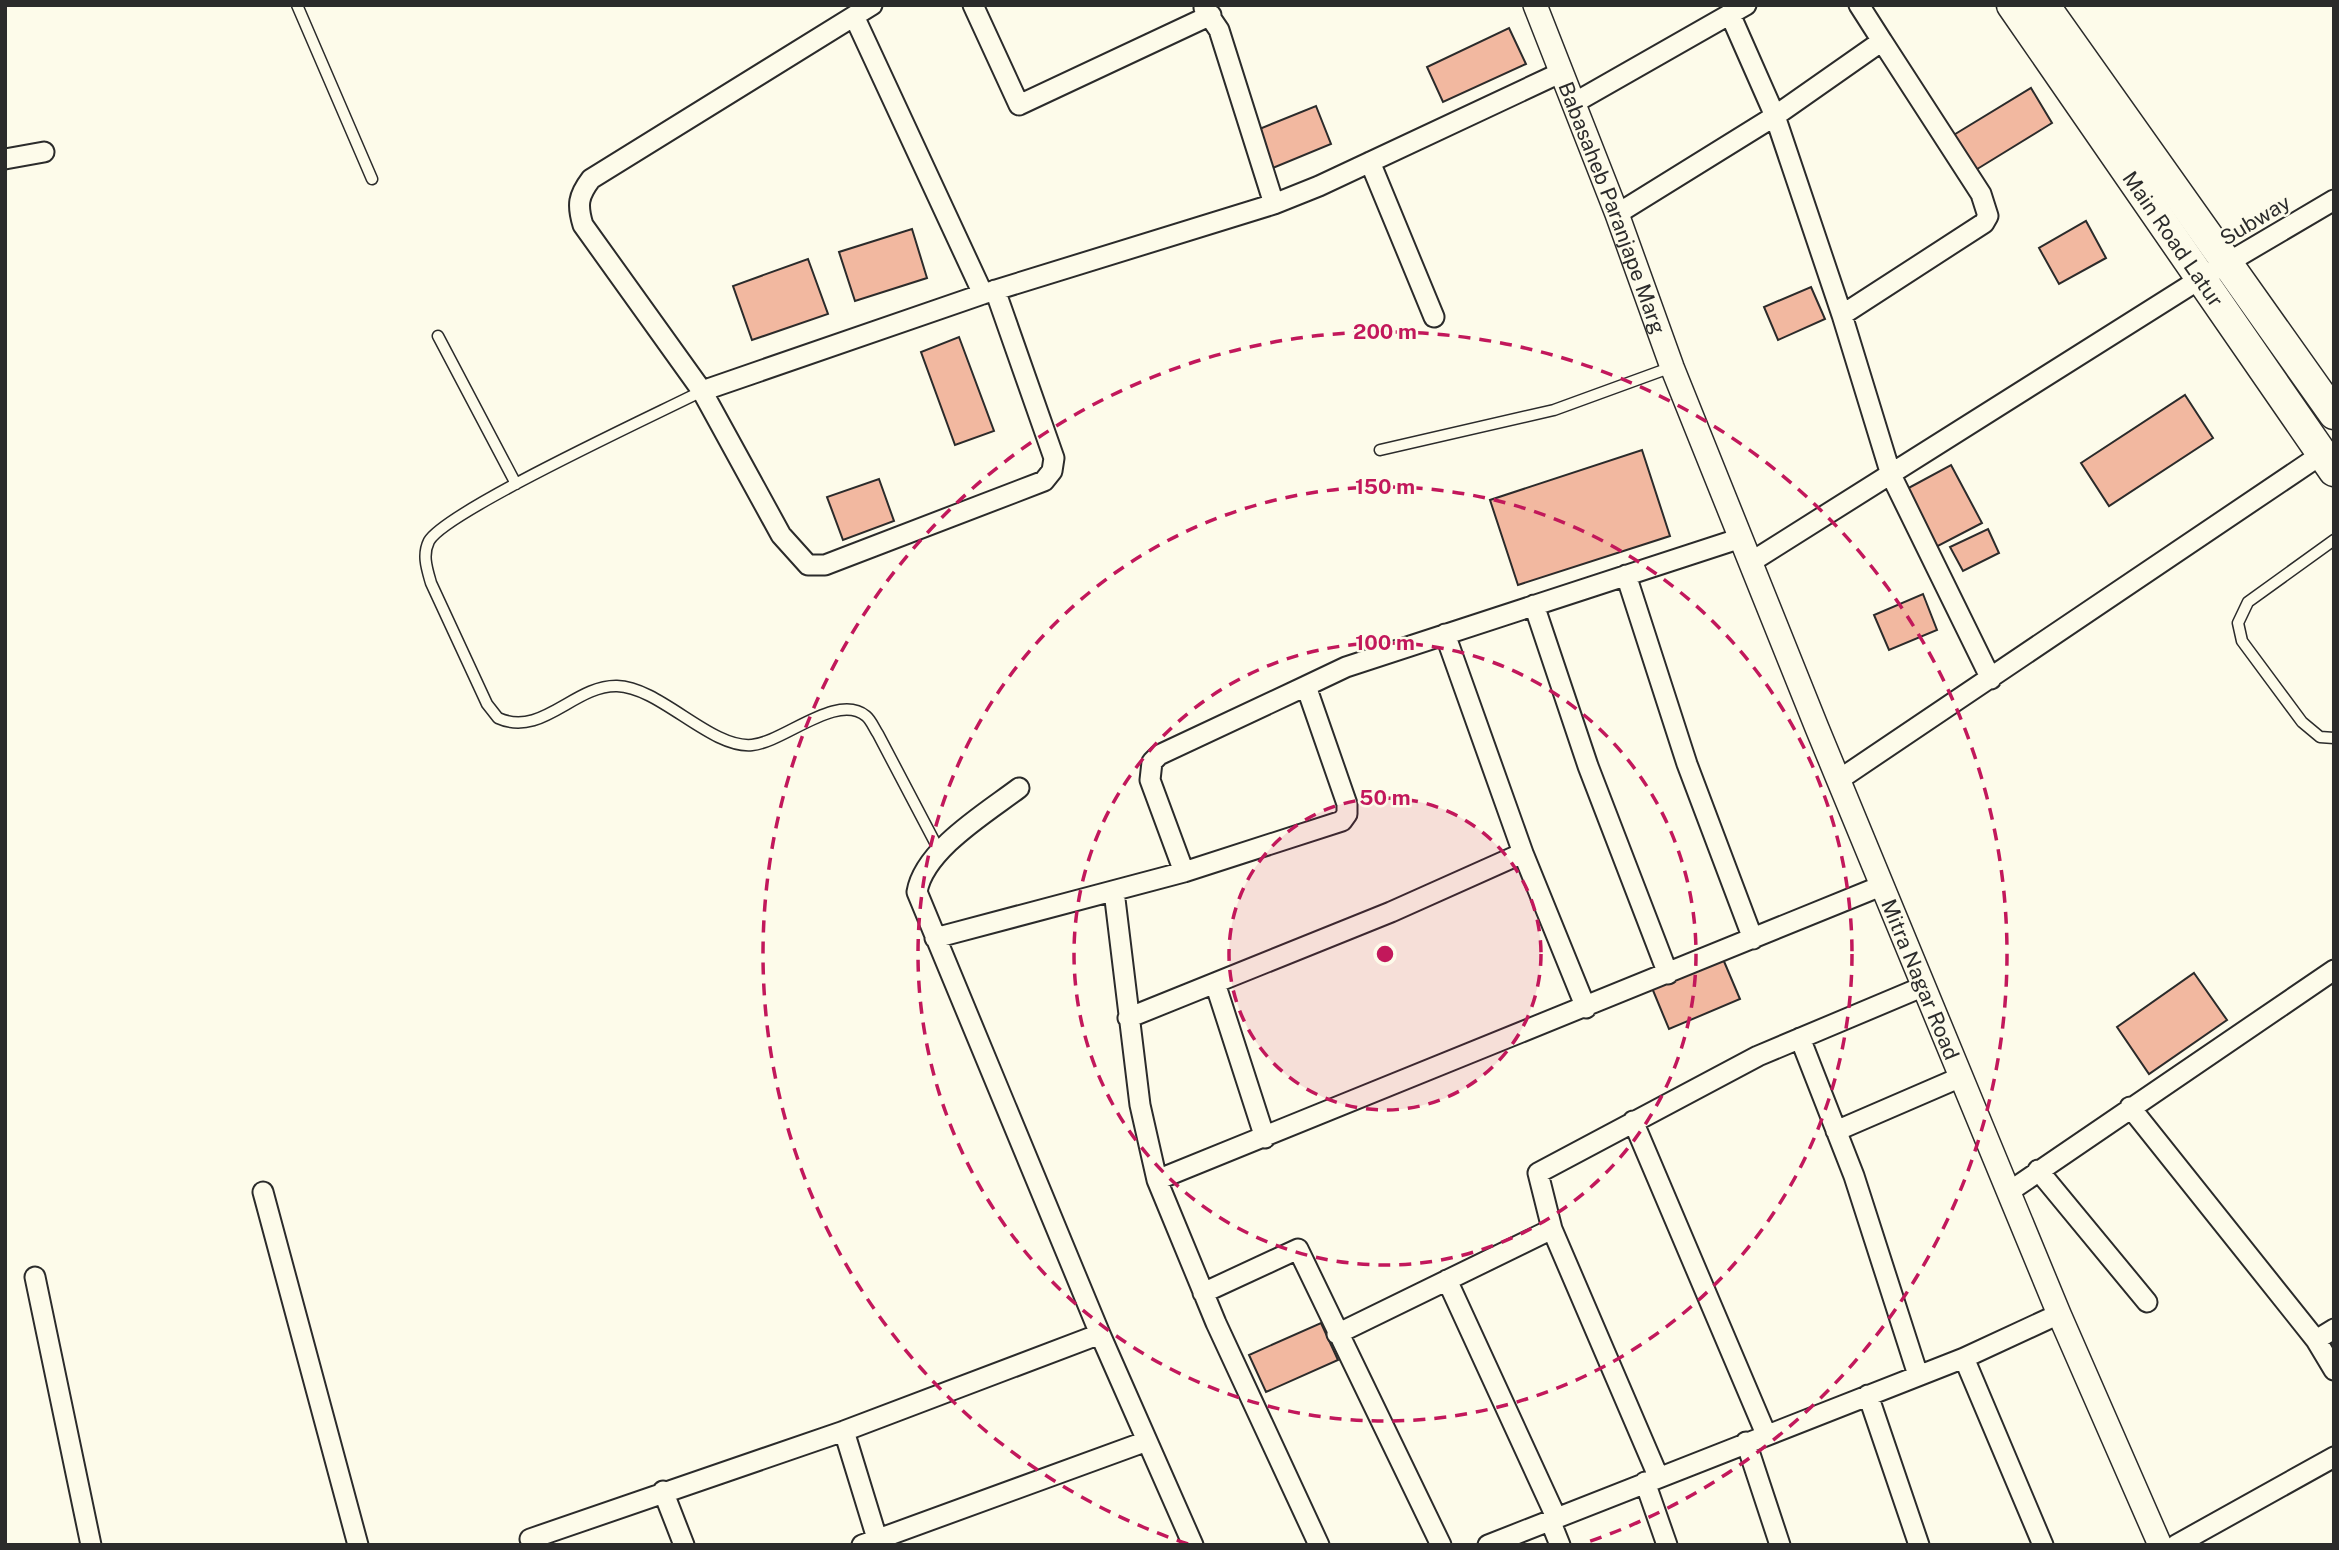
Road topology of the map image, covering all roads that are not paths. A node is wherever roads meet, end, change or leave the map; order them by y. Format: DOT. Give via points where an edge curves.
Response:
graph roads {
  1 [pos="297,5"];
  2 [pos="872,5"];
  3 [pos="973,5"];
  4 [pos="1535,5"];
  5 [pos="1859,5"];
  6 [pos="2012,5"];
  7 [pos="2044,5"];
  8 [pos="1738,9"];
  9 [pos="1207,10"];
  10 [pos="854,16"];
  11 [pos="1882,41"];
  12 [pos="1562,72"];
  13 [pos="1574,103"];
  14 [pos="1775,116"];
  15 [pos="44,152"];
  16 [pos="5,159"];
  17 [pos="1370,162"];
  18 [pos="372,179"];
  19 [pos="2334,200"];
  20 [pos="1274,204"];
  21 [pos="1617,215"];
  22 [pos="2228,262"];
  23 [pos="2200,279"];
  24 [pos="989,292"];
  25 [pos="1842,315"];
  26 [pos="1434,317"];
  27 [pos="438,336"];
  28 [pos="1672,367"];
  29 [pos="702,391"];
  30 [pos="1690,411"];
  31 [pos="2334,414"];
  32 [pos="1380,450"];
  33 [pos="2328,463"];
  34 [pos="1891,475"];
  35 [pos="516,484"];
  36 [pos="1741,538"];
  37 [pos="2334,540"];
  38 [pos="1751,562"];
  39 [pos="1626,575"];
  40 [pos="1534,605"];
  41 [pos="1445,634"];
  42 [pos="1991,679"];
  43 [pos="1306,686"];
  44 [pos="2334,738"];
  45 [pos="1840,779"];
  46 [pos="1019,788"];
  47 [pos="940,852"];
  48 [pos="1524,853"];
  49 [pos="1184,872"];
  50 [pos="1881,886"];
  51 [pos="1114,891"];
  52 [pos="935,938"];
  53 [pos="1753,939"];
  54 [pos="2334,970"];
  55 [pos="1668,974"];
  56 [pos="1215,983"];
  57 [pos="1922,987"];
  58 [pos="1586,1008"];
  59 [pos="1128,1018"];
  60 [pos="1800,1038"];
  61 [pos="1961,1077"];
  62 [pos="2130,1107"];
  63 [pos="1633,1121"];
  64 [pos="1836,1131"];
  65 [pos="1265,1138"];
  66 [pos="2038,1170"];
  67 [pos="1157,1180"];
  68 [pos="2010,1191"];
  69 [pos="263,1192"];
  70 [pos="1552,1229"];
  71 [pos="34,1277"];
  72 [pos="1447,1280"];
  73 [pos="1203,1293"];
  74 [pos="2147,1302"];
  75 [pos="2059,1314"];
  76 [pos="2334,1329"];
  77 [pos="1100,1334"];
  78 [pos="1337,1334"];
  79 [pos="2316,1340"];
  80 [pos="1964,1358"];
  81 [pos="2334,1370"];
  82 [pos="1918,1375"];
  83 [pos="1868,1395"];
  84 [pos="844,1431"];
  85 [pos="1766,1434"];
  86 [pos="1147,1441"];
  87 [pos="1746,1442"];
  88 [pos="2334,1457"];
  89 [pos="1652,1479"];
  90 [pos="663,1491"];
  91 [pos="1553,1518"];
  92 [pos="530,1539"];
  93 [pos="873,1543"];
  94 [pos="90,1545"];
  95 [pos="358,1545"];
  96 [pos="684,1545"];
  97 [pos="1193,1545"];
  98 [pos="1319,1545"];
  99 [pos="1441,1545"];
  100 [pos="1488,1545"];
  101 [pos="1560,1545"];
  102 [pos="1667,1545"];
  103 [pos="1780,1545"];
  104 [pos="1919,1545"];
  105 [pos="2043,1545"];
  106 [pos="2160,1545"];
  107 [pos="2176,1545"];
  1 -- 18 [label="lane"];
  2 -- 10 [label="street"];
  3 -- 9 [label="street" via="1019,105"];
  4 -- 12 [label="street, Babasaheb Paranjape Marg"];
  5 -- 11 [label="street"];
  6 -- 23 [label="main road, Main Road Latur"];
  7 -- 22 [label="main road, Main Road Latur"];
  8 -- 13 [label="street"];
  8 -- 14 [label="street"];
  9 -- 20 [label="street" via="1219,30"];
  10 -- 24 [label="street"];
  10 -- 29 [label="street" via="591,179 581,192 578,205 583,225"];
  11 -- 14 [label="street"];
  11 -- 25 [label="street" via="1981,194 1988,216 1984,223"];
  12 -- 13 [label="street, Babasaheb Paranjape Marg"];
  12 -- 17 [label="street"];
  13 -- 21 [label="street, Babasaheb Paranjape Marg"];
  14 -- 21 [label="street"];
  14 -- 25 [label="street"];
  15 -- 16 [label="street"];
  17 -- 20 [label="street"];
  17 -- 26 [label="street"];
  19 -- 22 [label="street, Subway"];
  20 -- 24 [label="street"];
  21 -- 28 [label="street, Babasaheb Paranjape Marg"];
  22 -- 23 [label="street, Subway"];
  22 -- 31 [label="main road, Main Road Latur"];
  23 -- 33 [label="main road, Main Road Latur"];
  23 -- 34 [label="street, Subway"];
  24 -- 29 [label="street"];
  24 -- 29 [label="street" via="1054,458 1052,471 1044,481 825,565 808,565 781,535"];
  25 -- 34 [label="street"];
  27 -- 35 [label="lane"];
  28 -- 30 [label="street, Babasaheb Paranjape Marg"];
  28 -- 32 [label="lane" via="1554,410"];
  29 -- 35 [label="lane"];
  30 -- 36 [label="street, Mitra Nagar Road"];
  33 -- 42 [label="street"];
  34 -- 38 [label="street, Subway"];
  34 -- 42 [label="street"];
  35 -- 47 [label="lane" via="438,530 429,542 425,562 487,704 498,718 522,723 603,687 619,686 639,691 734,744 752,746 830,712 849,709 865,716 878,733"];
  36 -- 38 [label="street, Mitra Nagar Road"];
  36 -- 39 [label="street"];
  37 -- 44 [label="lane" via="2248,602 2238,623 2242,642 2302,722 2320,737"];
  38 -- 45 [label="street, Mitra Nagar Road"];
  39 -- 40 [label="street"];
  39 -- 53 [label="street" via="1687,764"];
  40 -- 41 [label="street"];
  40 -- 55 [label="street" via="1588,766"];
  41 -- 43 [label="street" via="1346,667"];
  41 -- 48 [label="street"];
  42 -- 45 [label="street"];
  43 -- 49 [label="street" via="1152,762 1150,780"];
  43 -- 49 [label="street" via="1347,814 1333,825"];
  45 -- 50 [label="street, Mitra Nagar Road"];
  46 -- 47 [label="street"];
  47 -- 52 [label="street" via="925,868 917,892"];
  48 -- 56 [label="street"];
  48 -- 58 [label="street"];
  49 -- 51 [label="street"];
  50 -- 53 [label="street"];
  50 -- 57 [label="street, Mitra Nagar Road"];
  51 -- 52 [label="street"];
  51 -- 59 [label="street"];
  52 -- 77 [label="street"];
  53 -- 55 [label="street"];
  54 -- 62 [label="street"];
  55 -- 58 [label="street"];
  56 -- 59 [label="street"];
  56 -- 65 [label="street"];
  57 -- 60 [label="street"];
  57 -- 61 [label="street, Mitra Nagar Road"];
  58 -- 65 [label="street"];
  59 -- 67 [label="street" via="1140,1105"];
  60 -- 63 [label="street"];
  60 -- 64 [label="street"];
  61 -- 64 [label="street"];
  61 -- 68 [label="street, Mitra Nagar Road"];
  62 -- 66 [label="street"];
  62 -- 79 [label="street"];
  63 -- 70 [label="street" via="1538,1172"];
  63 -- 85 [label="street"];
  64 -- 82 [label="street"];
  65 -- 67 [label="street"];
  66 -- 68 [label="street"];
  66 -- 74 [label="street"];
  67 -- 73 [label="street"];
  68 -- 75 [label="street, Mitra Nagar Road"];
  69 -- 95 [label="street"];
  70 -- 72 [label="street"];
  70 -- 89 [label="street"];
  71 -- 94 [label="street"];
  72 -- 78 [label="street"];
  72 -- 91 [label="street"];
  73 -- 78 [label="street" via="1298,1249"];
  73 -- 98 [label="street"];
  75 -- 80 [label="street"];
  75 -- 106 [label="street, Mitra Nagar Road"];
  76 -- 79 [label="street"];
  77 -- 84 [label="street"];
  77 -- 86 [label="street"];
  78 -- 99 [label="street"];
  79 -- 81 [label="street"];
  80 -- 82 [label="street"];
  80 -- 105 [label="street"];
  82 -- 83 [label="street"];
  83 -- 85 [label="street"];
  83 -- 104 [label="street"];
  84 -- 90 [label="street"];
  84 -- 93 [label="street"];
  85 -- 87 [label="street"];
  86 -- 93 [label="street"];
  86 -- 97 [label="street"];
  87 -- 89 [label="street"];
  87 -- 103 [label="street"];
  88 -- 107 [label="street"];
  89 -- 91 [label="street"];
  89 -- 102 [label="street"];
  90 -- 92 [label="street"];
  90 -- 96 [label="street"];
  91 -- 100 [label="street"];
  91 -- 101 [label="street"];
}
